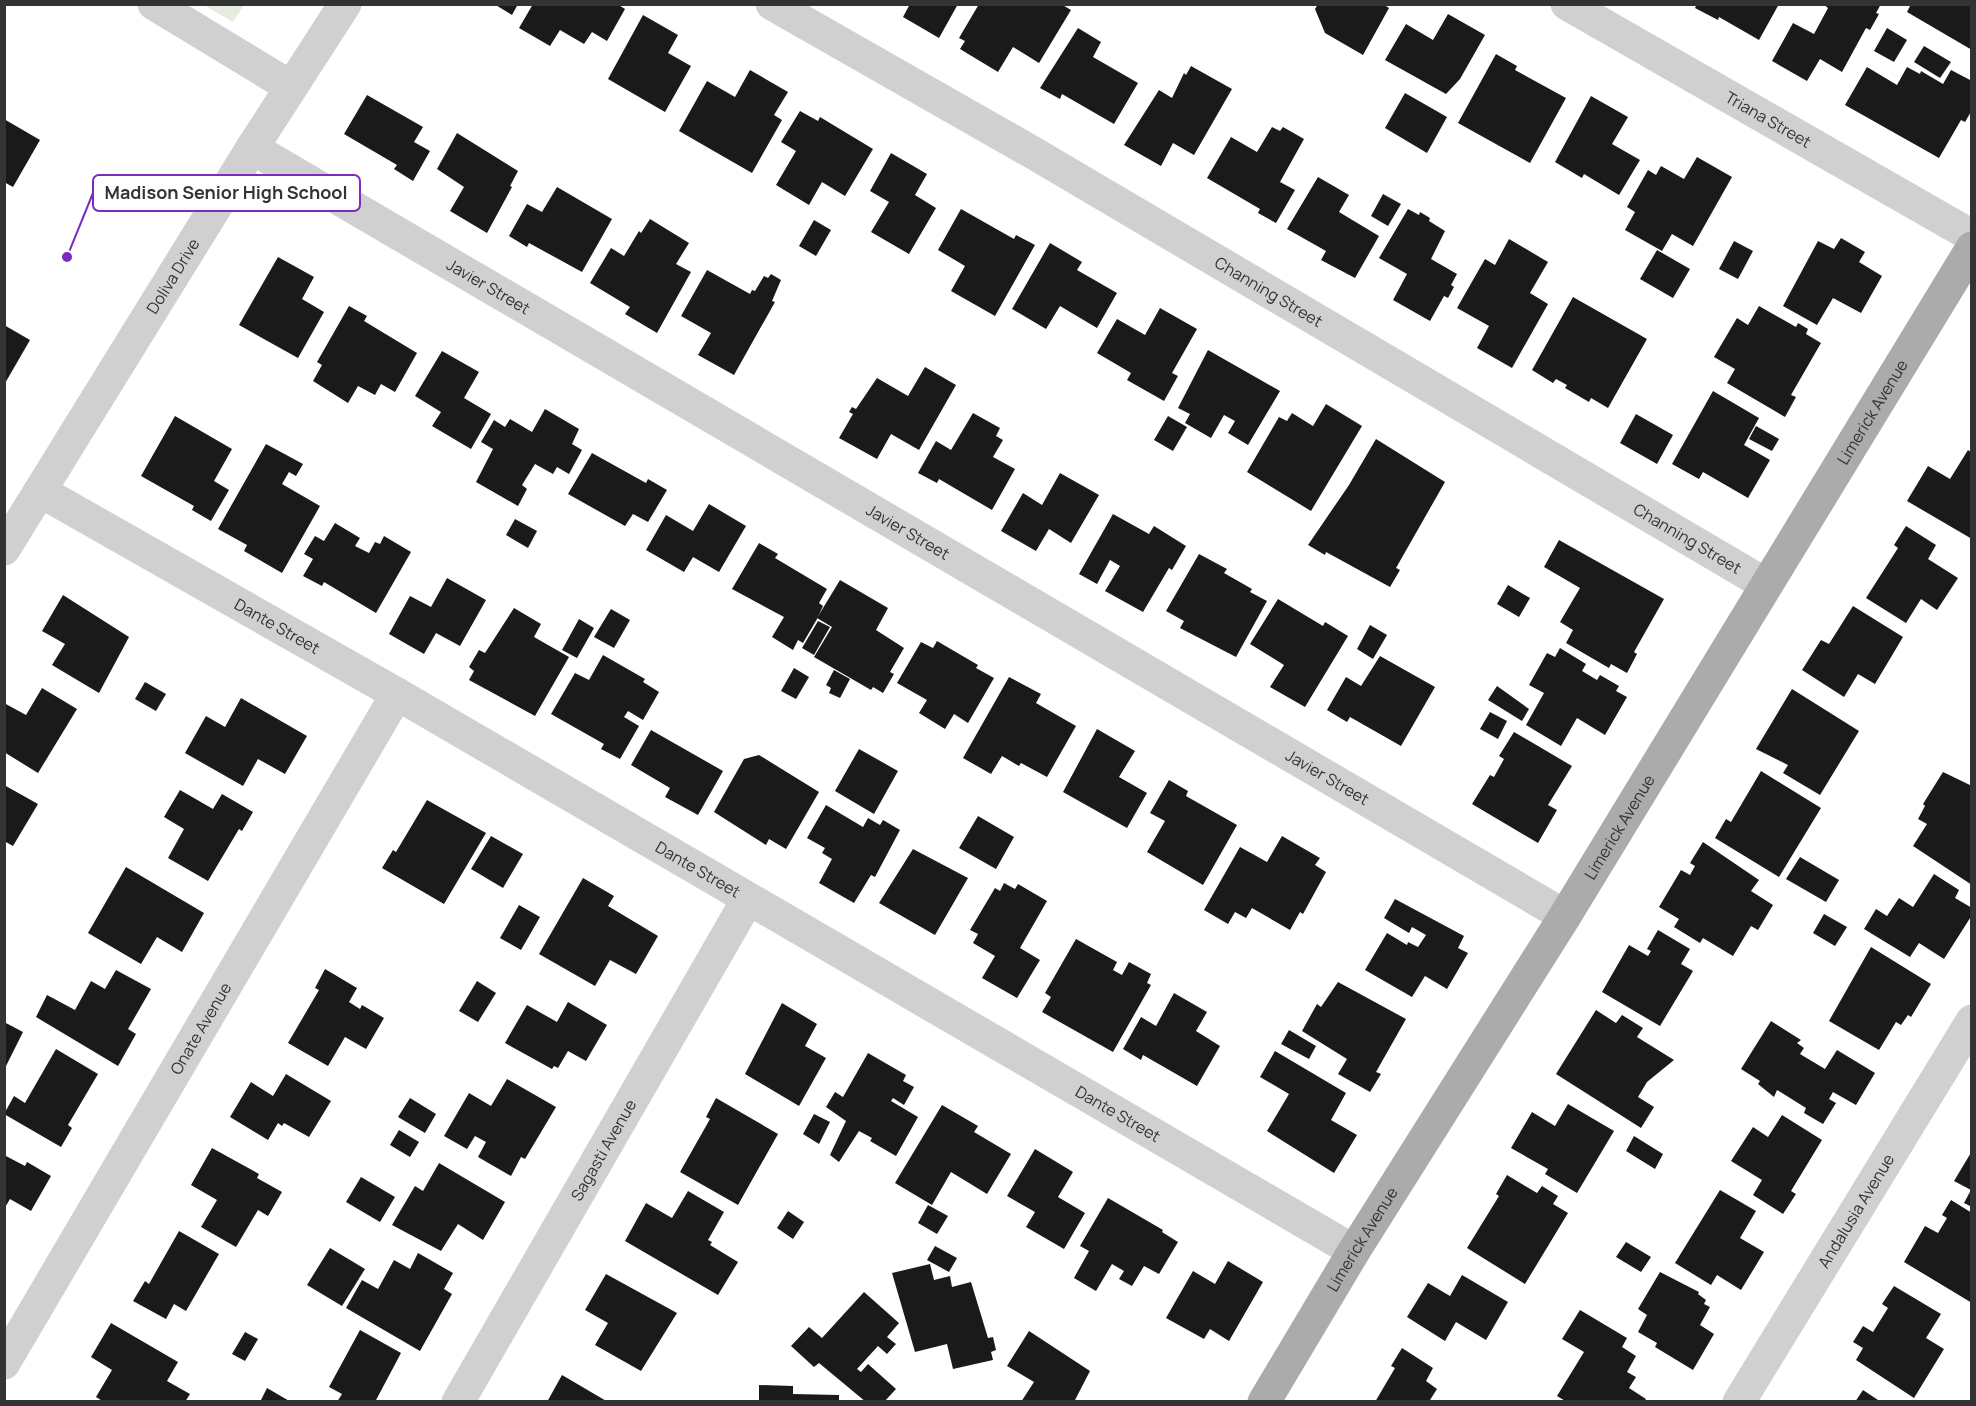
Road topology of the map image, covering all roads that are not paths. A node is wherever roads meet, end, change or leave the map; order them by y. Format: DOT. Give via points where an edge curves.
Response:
graph roads {
  1 [pos="154,4"];
  2 [pos="345,4"];
  3 [pos="772,4"];
  4 [pos="1567,4"];
  5 [pos="291,87"];
  6 [pos="252,148"];
  7 [pos="1971,236"];
  8 [pos="1971,248"];
  9 [pos="40,491"];
  10 [pos="4,549"];
  11 [pos="1765,584"];
  12 [pos="397,694"];
  13 [pos="748,899"];
  14 [pos="1565,916"];
  15 [pos="1971,1021"];
  16 [pos="1354,1251"];
  17 [pos="4,1363"];
  18 [pos="458,1401"];
  19 [pos="1264,1401"];
  20 [pos="1739,1401"];
  1 -- 5 [label="street"];
  2 -- 5 [label="street, Doliva Drive"];
  3 -- 11 [label="street, Channing Street" via="1030,150"];
  4 -- 7 [label="street, Triana Street"];
  5 -- 6 [label="street, Doliva Drive"];
  6 -- 9 [label="street, Doliva Drive"];
  6 -- 14 [label="street, Javier Street"];
  8 -- 11 [label="main road, Limerick Avenue"];
  9 -- 10 [label="street, Doliva Drive"];
  9 -- 12 [label="street, Dante Street"];
  11 -- 14 [label="main road, Limerick Avenue"];
  12 -- 13 [label="street, Dante Street"];
  12 -- 17 [label="street, Onate Avenue"];
  13 -- 16 [label="street, Dante Street"];
  13 -- 18 [label="street, Sagasti Avenue"];
  14 -- 16 [label="main road, Limerick Avenue"];
  15 -- 20 [label="street, Andalusia Avenue"];
  16 -- 19 [label="main road, Limerick Avenue"];
}
